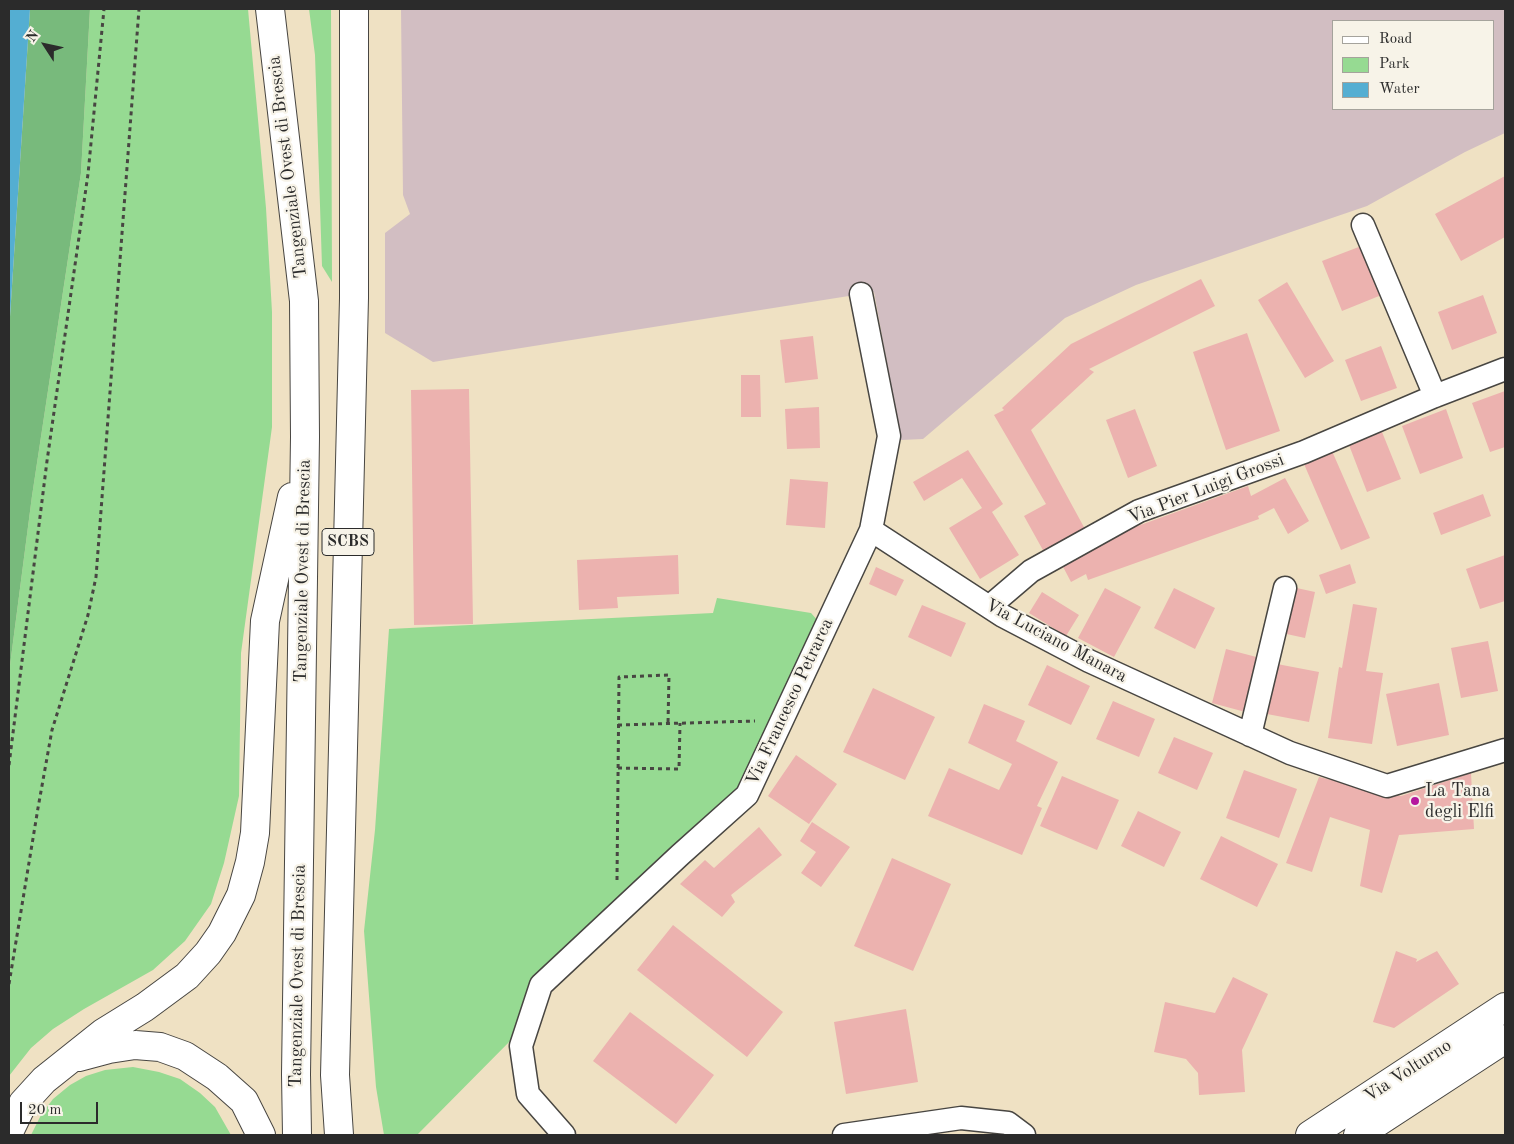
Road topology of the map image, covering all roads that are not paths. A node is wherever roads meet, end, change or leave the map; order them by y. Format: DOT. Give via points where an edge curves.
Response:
graph roads {
  1 [pos="270,9"];
  2 [pos="354,9"];
  3 [pos="1363,226"];
  4 [pos="861,294"];
  5 [pos="1505,369"];
  6 [pos="1435,396"];
  7 [pos="305,437"];
  8 [pos="871,530"];
  9 [pos="1285,588"];
  10 [pos="990,606"];
  11 [pos="1250,735"];
  12 [pos="1505,750"];
  13 [pos="1505,1007"];
  14 [pos="1505,1039"];
  15 [pos="73,1059"];
  16 [pos="335,1075"];
  17 [pos="9,1132"];
  18 [pos="261,1135"];
  19 [pos="297,1135"];
  20 [pos="339,1135"];
  21 [pos="353,1135"];
  22 [pos="564,1135"];
  23 [pos="844,1135"];
  24 [pos="1024,1135"];
  25 [pos="1310,1135"];
  26 [pos="1358,1135"];
  1 -- 7 [label="main road, Tangenziale Ovest di Brescia / SCBS" via="304,301"];
  2 -- 16 [label="main road, SCBS" via="354,298"];
  3 -- 6 [label="street"];
  4 -- 8 [label="street, Via Francesco Petrarca" via="889,436"];
  5 -- 6 [label="street, Via Pier Luigi Grossi"];
  6 -- 10 [label="street, Via Pier Luigi Grossi" via="1304,452 1139,511 1031,571"];
  7 -- 15 [label="main road" via="265,621 255,833 241,895 222,933 188,976 103,1033"];
  7 -- 19 [label="main road, Tangenziale Ovest di Brescia / SCBS"];
  8 -- 10 [label="street, Via Luciano Manara"];
  8 -- 22 [label="street, Via Francesco Petrarca" via="747,795 541,985 521,1046 528,1094"];
  9 -- 11 [label="street"];
  10 -- 11 [label="street, Via Luciano Manara" via="1089,661"];
  11 -- 12 [label="street, Via Luciano Manara" via="1290,753 1387,786"];
  13 -- 25 [label="main road, Via Volturno"];
  14 -- 26 [label="main road, Via Volturno"];
  15 -- 17 [label="main road" via="44,1080 22,1103"];
  15 -- 18 [label="main road" via="135,1046 160,1047 185,1056 217,1077 244,1101"];
  16 -- 20 [label="main road, SCBS"];
  16 -- 21 [label="main road"];
  23 -- 24 [label="street" via="961,1118 1008,1122"];
}
